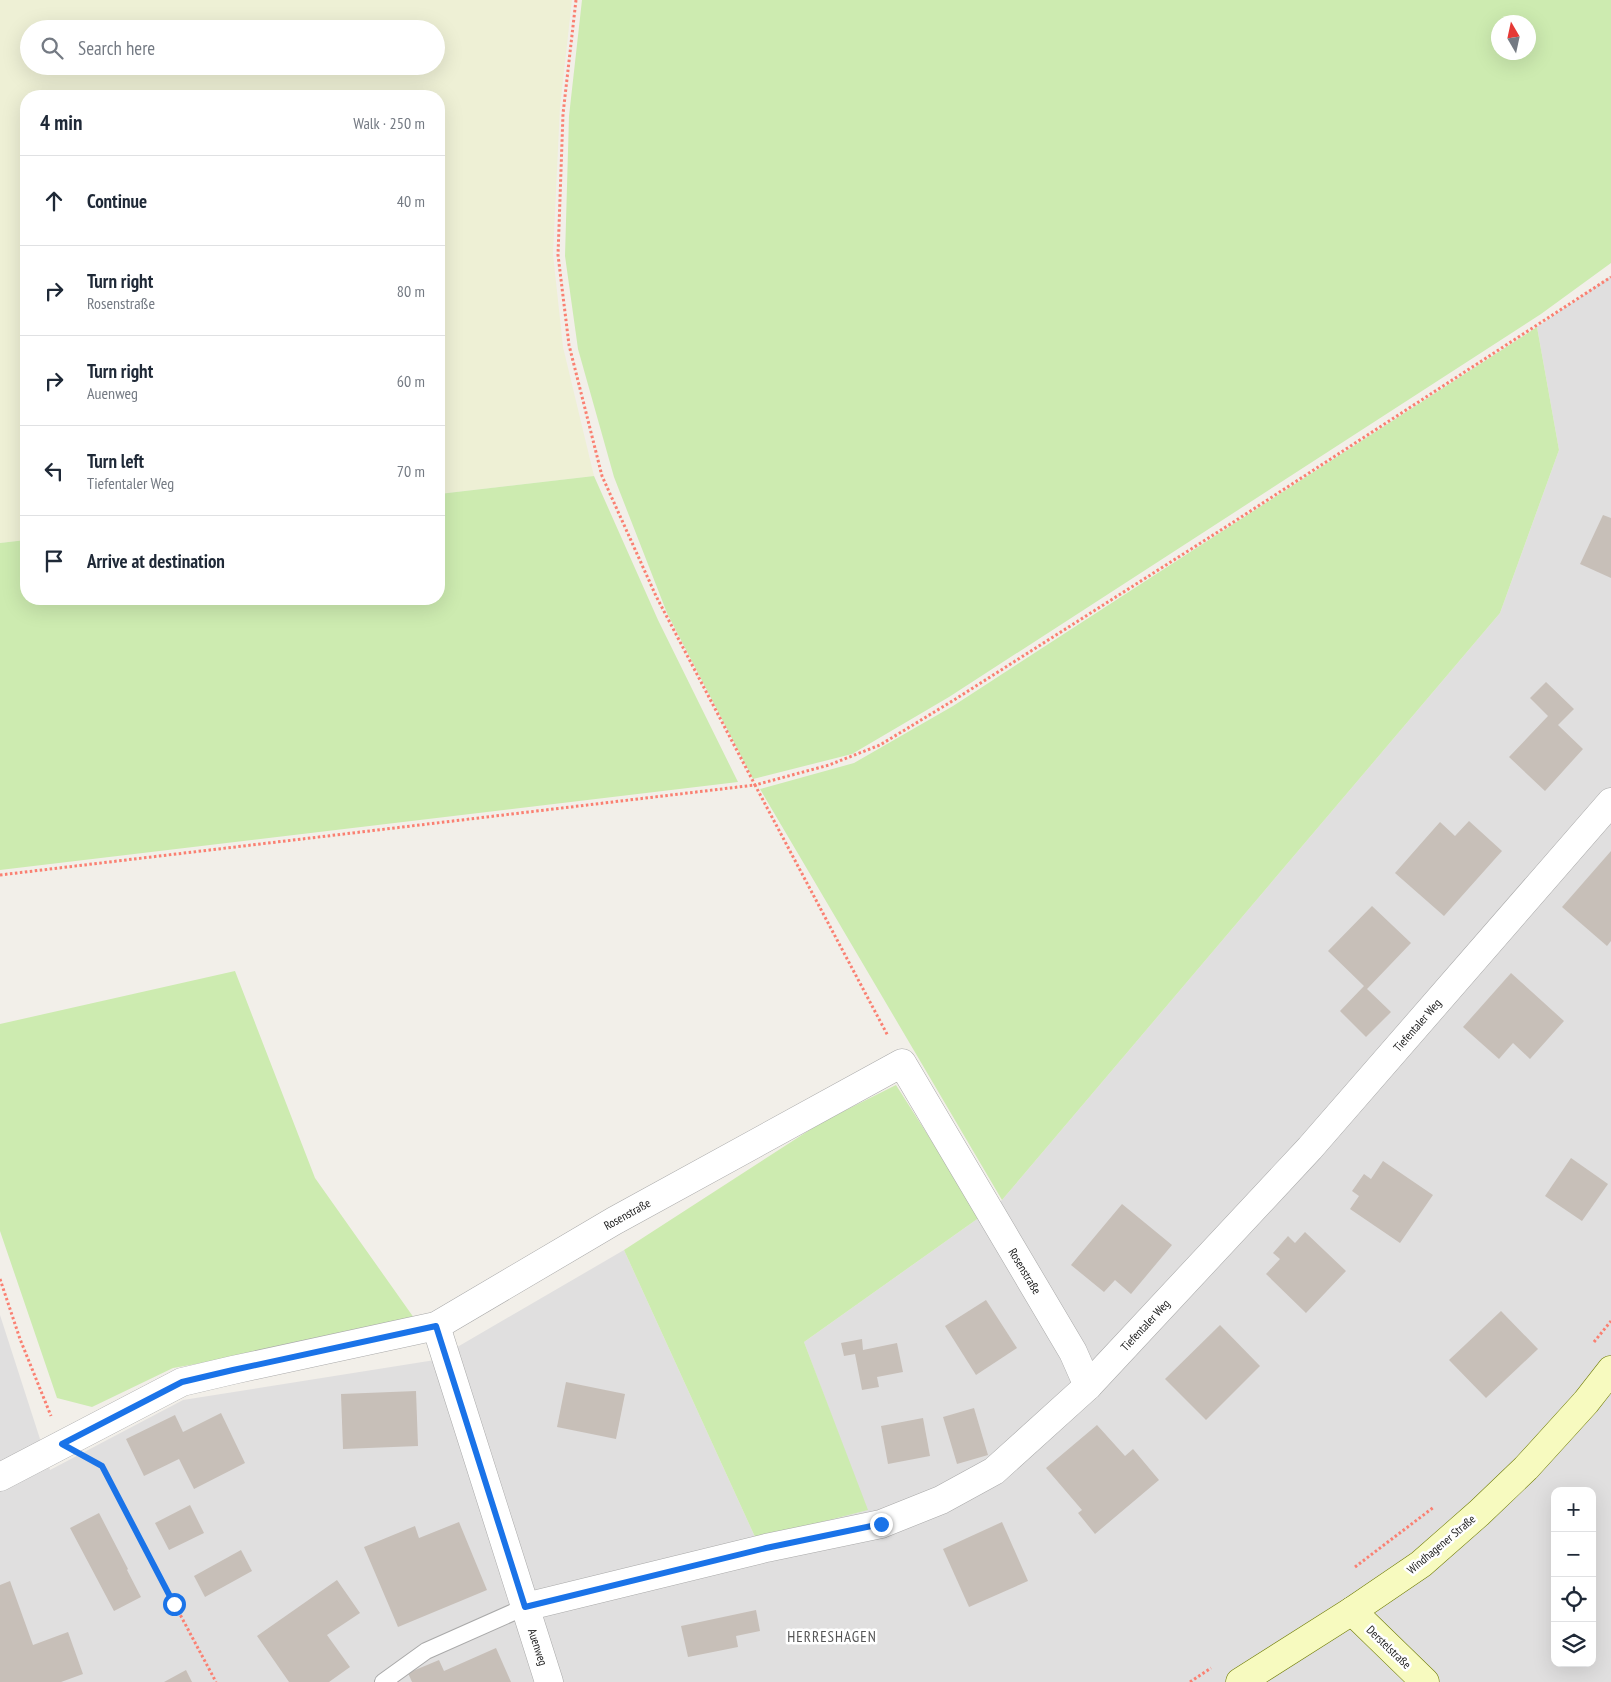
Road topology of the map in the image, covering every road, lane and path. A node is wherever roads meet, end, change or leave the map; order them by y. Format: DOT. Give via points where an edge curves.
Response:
graph roads {
  1 [pos="576,0"];
  2 [pos="1611,277"];
  3 [pos="755,785"];
  4 [pos="1611,802"];
  5 [pos="0,875"];
  6 [pos="902,1063"];
  7 [pos="0,1279"];
  8 [pos="1611,1321"];
  9 [pos="436,1326"];
  10 [pos="1594,1343"];
  11 [pos="1611,1370"];
  12 [pos="1088,1386"];
  13 [pos="62,1444"];
  14 [pos="0,1478"];
  15 [pos="1434,1507"];
  16 [pos="1351,1571"];
  17 [pos="525,1607"];
  18 [pos="1352,1611"];
  19 [pos="1214,1666"];
  20 [pos="216,1682"];
  21 [pos="383,1682"];
  22 [pos="549,1682"];
  23 [pos="1190,1682"];
  24 [pos="1240,1682"];
  25 [pos="1426,1682"];
  1 -- 3 [label="path" via="563,114 558,256 569,345 602,476 656,596"];
  2 -- 3 [label="path" via="1232,523 880,745 829,765"];
  3 -- 5 [label="path"];
  3 -- 6 [label="path"];
  4 -- 12 [label="street, Tiefentaler Weg" via="1310,1148"];
  6 -- 9 [label="street, Rosenstraße" via="623,1216"];
  6 -- 12 [label="street, Rosenstraße" via="1073,1352"];
  7 -- 13 [label="path"];
  8 -- 10 [label="path"];
  9 -- 13 [label="street, Rosenstraße" via="182,1382"];
  9 -- 17 [label="street, Auenweg"];
  11 -- 18 [label="main road, Windhagener Straße" via="1533,1461 1479,1513 1420,1564"];
  12 -- 17 [label="street, Tiefentaler Weg" via="994,1471 941,1500 881,1524 766,1548"];
  13 -- 14 [label="street, Rosenstraße"];
  13 -- 20 [label="path" via="102,1466"];
  15 -- 16 [label="path"];
  17 -- 21 [label="lane" via="426,1651"];
  17 -- 22 [label="street, Auenweg"];
  18 -- 24 [label="main road, Windhagener Straße"];
  18 -- 25 [label="main road, Derstelstraße"];
  19 -- 23 [label="path"];
}
